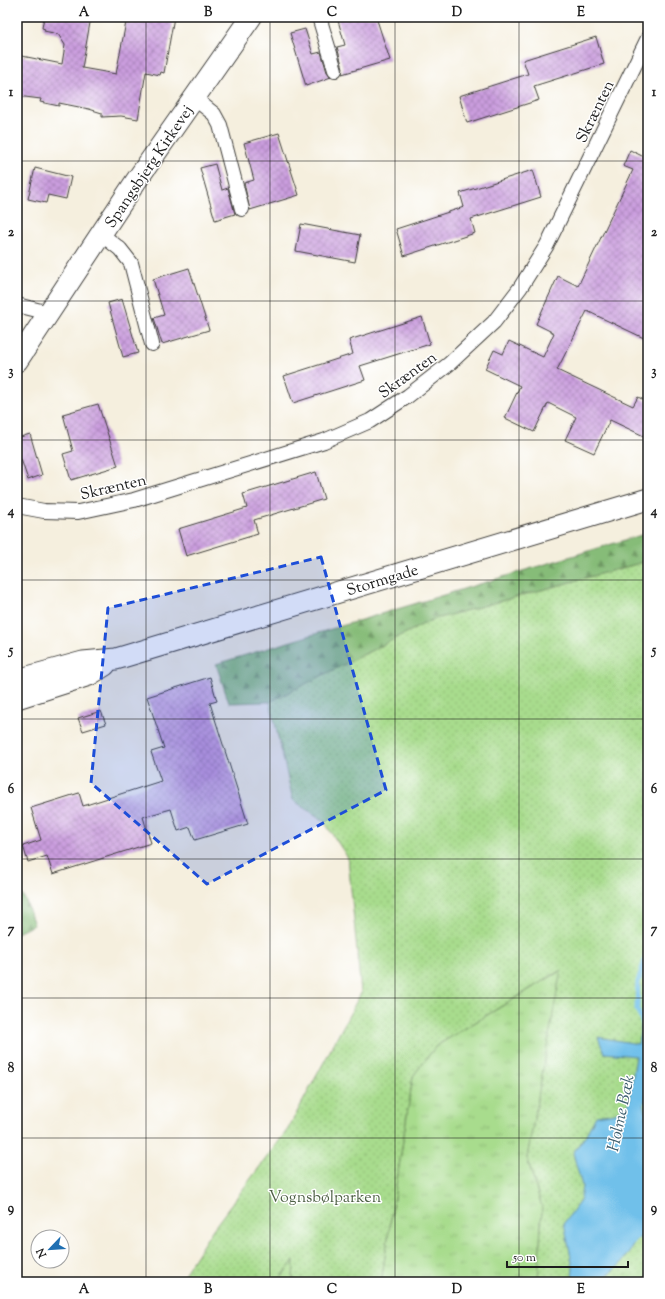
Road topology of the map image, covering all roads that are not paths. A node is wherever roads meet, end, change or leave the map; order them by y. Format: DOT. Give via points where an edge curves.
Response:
graph roads {
  1 [pos="251,17"];
  2 [pos="319,17"];
  3 [pos="648,38"];
  4 [pos="335,70"];
  5 [pos="194,98"];
  6 [pos="242,209"];
  7 [pos="101,234"];
  8 [pos="17,305"];
  9 [pos="49,313"];
  10 [pos="152,344"];
  11 [pos="17,360"];
  12 [pos="648,499"];
  13 [pos="17,506"];
  14 [pos="116,659"];
  15 [pos="17,680"];
  16 [pos="17,698"];
  1 -- 5 [label="street, Spangsbjerg Kirkevej"];
  2 -- 4 [label="street"];
  3 -- 13 [label="street, Skrænten" via="547,245 520,288 494,322 449,364 408,396 370,421 324,441 134,500 78,512 44,511"];
  5 -- 6 [label="street, Spangsbjerg Kirkevej" via="214,114 220,125"];
  5 -- 7 [label="street, Spangsbjerg Kirkevej"];
  7 -- 9 [label="street, Spangsbjerg Kirkevej"];
  7 -- 10 [label="street, Spangsbjerg Kirkevej" via="120,249 131,263"];
  8 -- 9 [label="street"];
  9 -- 11 [label="street, Spangsbjerg Kirkevej"];
  12 -- 14 [label="street, Stormgade"];
  14 -- 15 [label="street, Stormgade" via="83,662"];
  14 -- 16 [label="street, Stormgade" via="89,675"];
}
